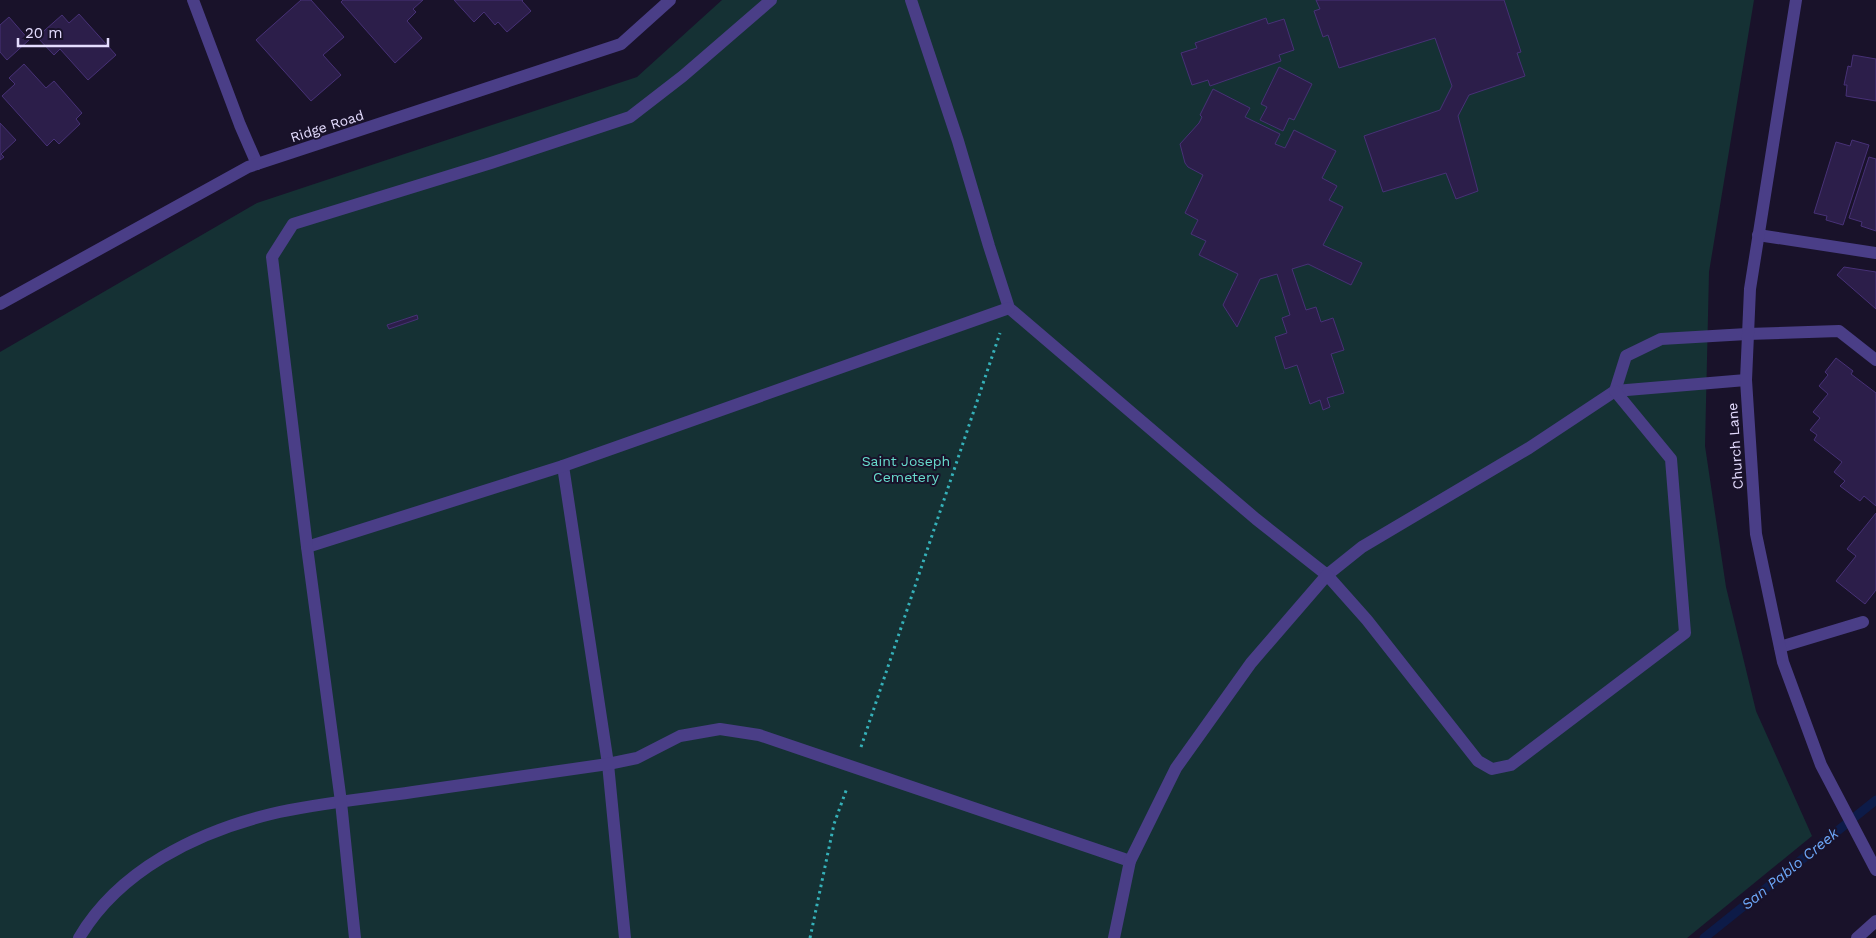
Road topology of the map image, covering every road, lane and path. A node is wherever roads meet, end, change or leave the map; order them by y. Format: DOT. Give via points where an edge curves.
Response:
graph roads {
  1 [pos="193,0"];
  2 [pos="670,0"];
  3 [pos="771,0"];
  4 [pos="911,0"];
  5 [pos="1796,0"];
  6 [pos="258,164"];
  7 [pos="1758,235"];
  8 [pos="1876,253"];
  9 [pos="0,304"];
  10 [pos="1009,308"];
  11 [pos="1747,334"];
  12 [pos="1876,360"];
  13 [pos="1746,380"];
  14 [pos="1615,391"];
  15 [pos="563,466"];
  16 [pos="307,548"];
  17 [pos="1327,576"];
  18 [pos="1863,622"];
  19 [pos="1780,647"];
  20 [pos="608,764"];
  21 [pos="855,766"];
  22 [pos="341,802"];
  23 [pos="1130,861"];
  24 [pos="1876,870"];
  25 [pos="1876,921"];
  26 [pos="79,938"];
  27 [pos="355,938"];
  28 [pos="625,938"];
  29 [pos="810,938"];
  30 [pos="1114,938"];
  31 [pos="1857,938"];
  1 -- 6 [label="street"];
  2 -- 6 [label="street, Ridge Road" via="621,44"];
  3 -- 16 [label="street" via="630,117 293,224 272,257"];
  4 -- 10 [label="street"];
  5 -- 7 [label="street, Church Lane"];
  6 -- 9 [label="street, Ridge Road"];
  7 -- 8 [label="street"];
  7 -- 11 [label="street, Church Lane"];
  10 -- 15 [label="street"];
  10 -- 17 [label="street"];
  10 -- 21 [label="path"];
  11 -- 12 [label="street" via="1839,331"];
  11 -- 13 [label="street, Church Lane"];
  11 -- 14 [label="street" via="1661,339 1626,356"];
  13 -- 14 [label="street"];
  13 -- 19 [label="street, Church Lane" via="1756,534"];
  14 -- 17 [label="street" via="1529,448 1362,547"];
  14 -- 17 [label="street" via="1671,459 1685,633 1511,765 1492,769 1478,761"];
  15 -- 16 [label="street"];
  15 -- 20 [label="street"];
  16 -- 22 [label="street"];
  17 -- 23 [label="street" via="1251,663 1176,768"];
  18 -- 19 [label="street"];
  19 -- 24 [label="street, Church Lane" via="1821,765"];
  20 -- 21 [label="street" via="637,758 680,736 720,729 759,735"];
  20 -- 22 [label="street"];
  20 -- 28 [label="street"];
  21 -- 23 [label="street"];
  21 -- 29 [label="path" via="834,824"];
  22 -- 26 [label="street" via="271,814 169,852 122,886 88,923"];
  22 -- 27 [label="street"];
  23 -- 30 [label="street"];
  25 -- 31 [label="street"];
}
